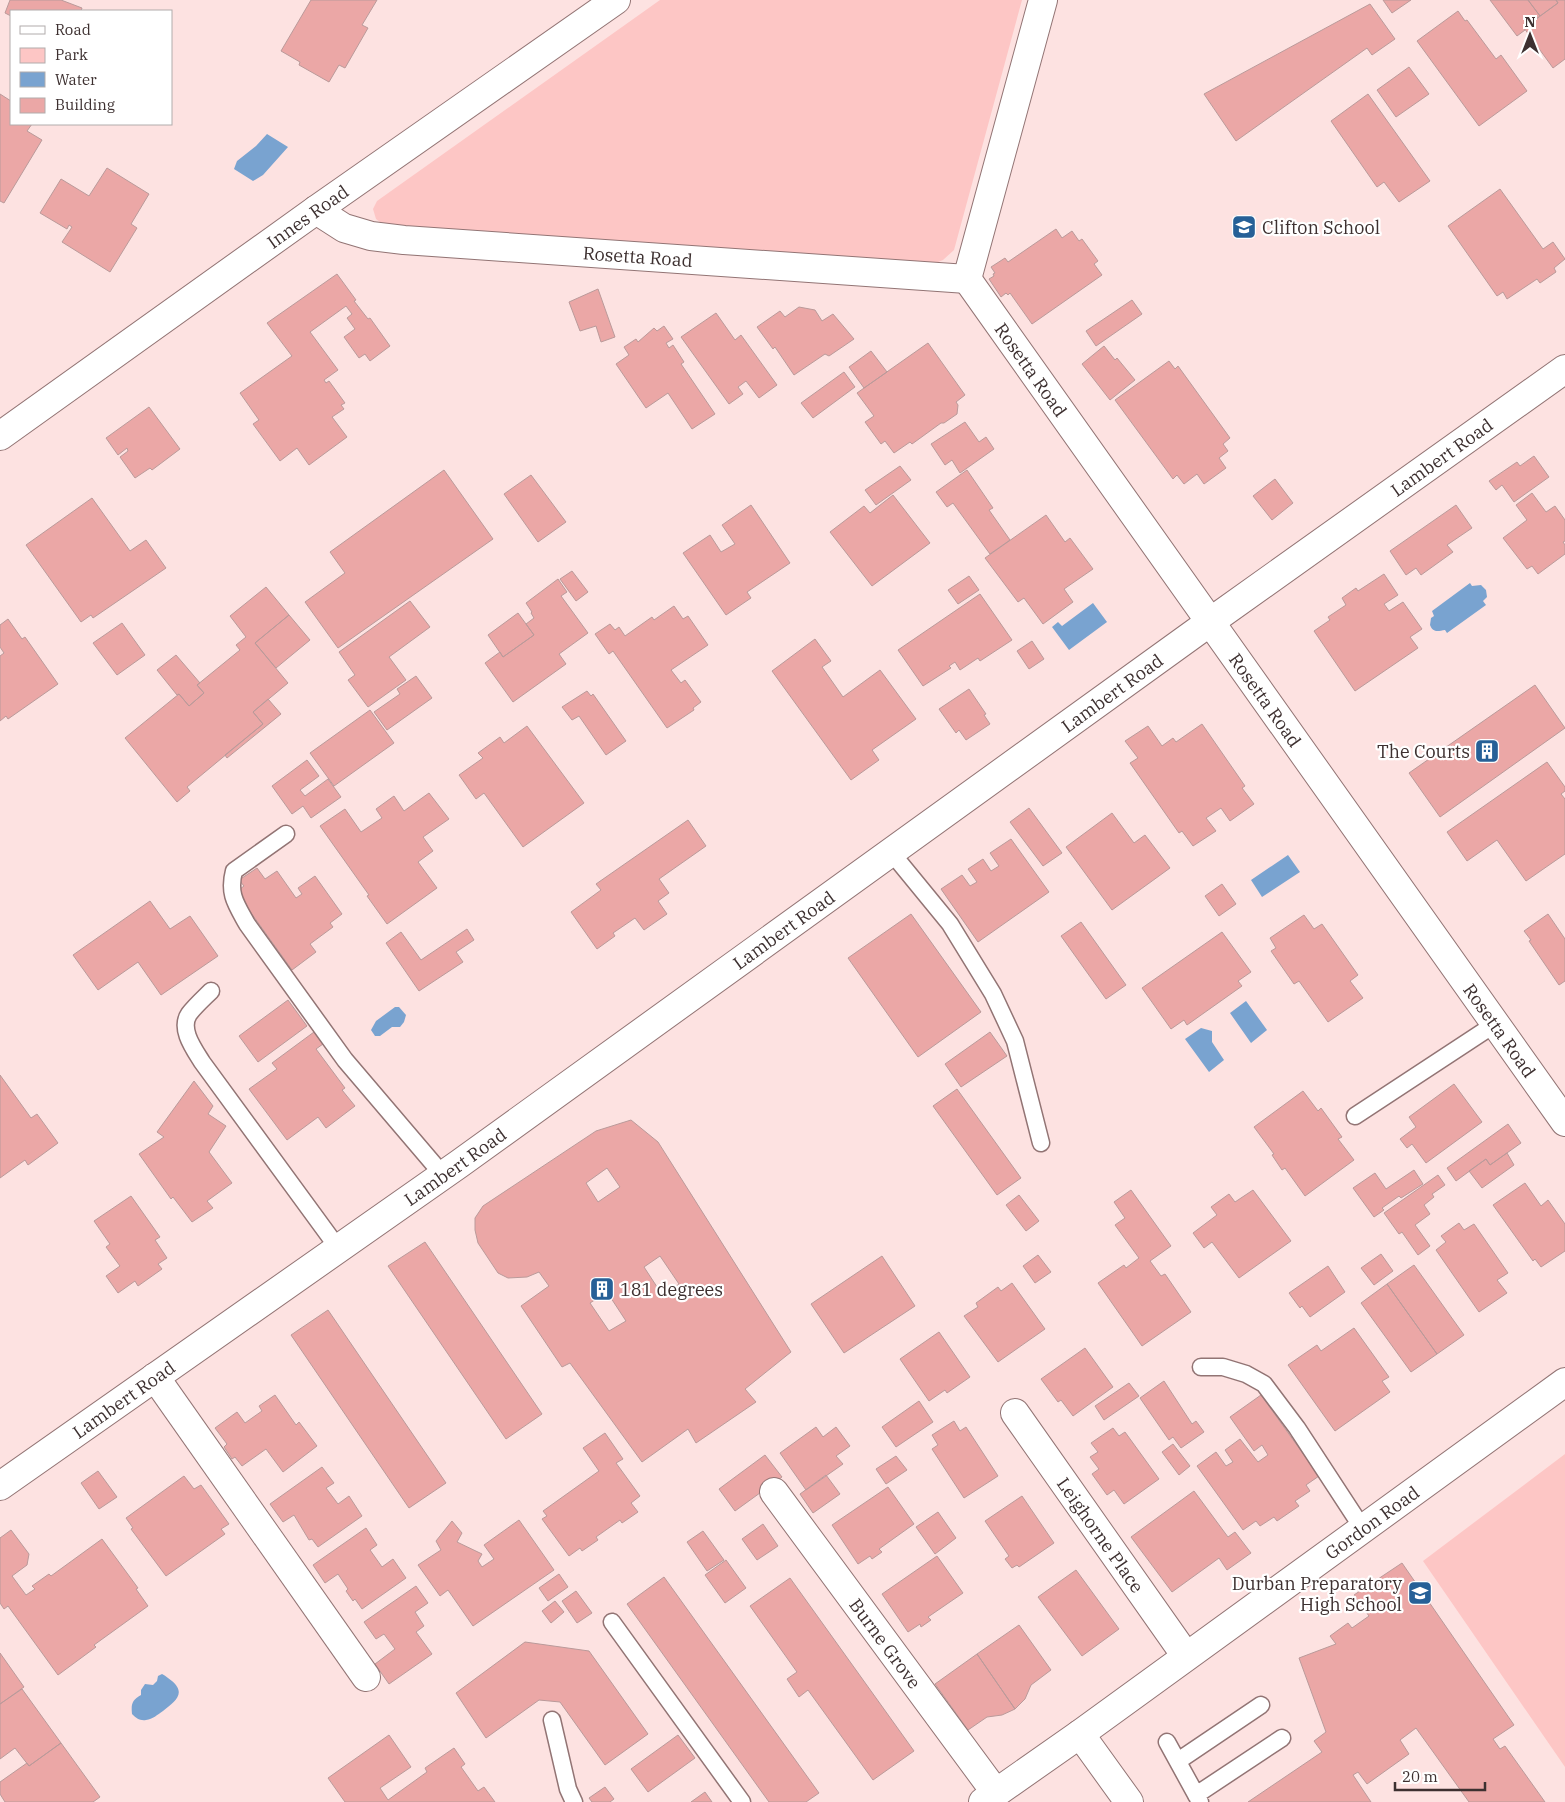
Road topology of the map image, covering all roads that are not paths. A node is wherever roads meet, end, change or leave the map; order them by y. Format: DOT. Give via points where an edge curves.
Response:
graph roads {
  1 [pos="616,0"];
  2 [pos="1042,0"];
  3 [pos="316,210"];
  4 [pos="967,278"];
  5 [pos="1565,369"];
  6 [pos="0,436"];
  7 [pos="1210,622"];
  8 [pos="286,834"];
  9 [pos="891,852"];
  10 [pos="212,991"];
  11 [pos="1495,1024"];
  12 [pos="1355,1116"];
  13 [pos="1565,1122"];
  14 [pos="1041,1143"];
  15 [pos="443,1175"];
  16 [pos="338,1248"];
  17 [pos="1201,1367"];
  18 [pos="155,1377"];
  19 [pos="1565,1382"];
  20 [pos="1015,1414"];
  21 [pos="0,1486"];
  22 [pos="774,1492"];
  23 [pos="1364,1529"];
  24 [pos="612,1622"];
  25 [pos="1186,1656"];
  26 [pos="366,1677"];
  27 [pos="1261,1705"];
  28 [pos="552,1720"];
  29 [pos="1080,1734"];
  30 [pos="1282,1738"];
  31 [pos="1167,1742"];
  32 [pos="1178,1761"];
  33 [pos="989,1798"];
  34 [pos="1198,1798"];
  35 [pos="574,1802"];
  36 [pos="742,1802"];
  37 [pos="1129,1802"];
  1 -- 3 [label="street, Innes Road"];
  2 -- 4 [label="street"];
  3 -- 4 [label="street, Rosetta Road" via="344,228 371,236 404,240"];
  3 -- 6 [label="street, Innes Road"];
  4 -- 7 [label="street, Rosetta Road"];
  5 -- 7 [label="street, Lambert Road"];
  7 -- 9 [label="street, Lambert Road"];
  7 -- 11 [label="street, Rosetta Road"];
  8 -- 15 [label="lane" via="234,871 231,884 235,902 247,924 344,1060"];
  9 -- 14 [label="lane" via="950,924 993,994 1015,1041"];
  9 -- 15 [label="street, Lambert Road"];
  10 -- 16 [label="lane" via="188,1015 189,1040"];
  11 -- 12 [label="lane"];
  11 -- 13 [label="street, Rosetta Road"];
  15 -- 16 [label="street, Lambert Road"];
  16 -- 18 [label="street, Lambert Road"];
  17 -- 23 [label="lane" via="1222,1367 1246,1374 1264,1384"];
  18 -- 21 [label="street, Lambert Road"];
  18 -- 26 [label="street"];
  19 -- 23 [label="street, Gordon Road"];
  20 -- 25 [label="street, Leighorne Place"];
  22 -- 33 [label="street, Burne Grove"];
  23 -- 25 [label="street, Gordon Road"];
  24 -- 36 [label="lane"];
  25 -- 29 [label="street, Gordon Road"];
  27 -- 32 [label="lane"];
  28 -- 35 [label="lane" via="568,1790"];
  29 -- 33 [label="street, Gordon Road"];
  29 -- 37 [label="street"];
  30 -- 34 [label="lane"];
  31 -- 32 [label="lane"];
  32 -- 34 [label="lane"];
}
